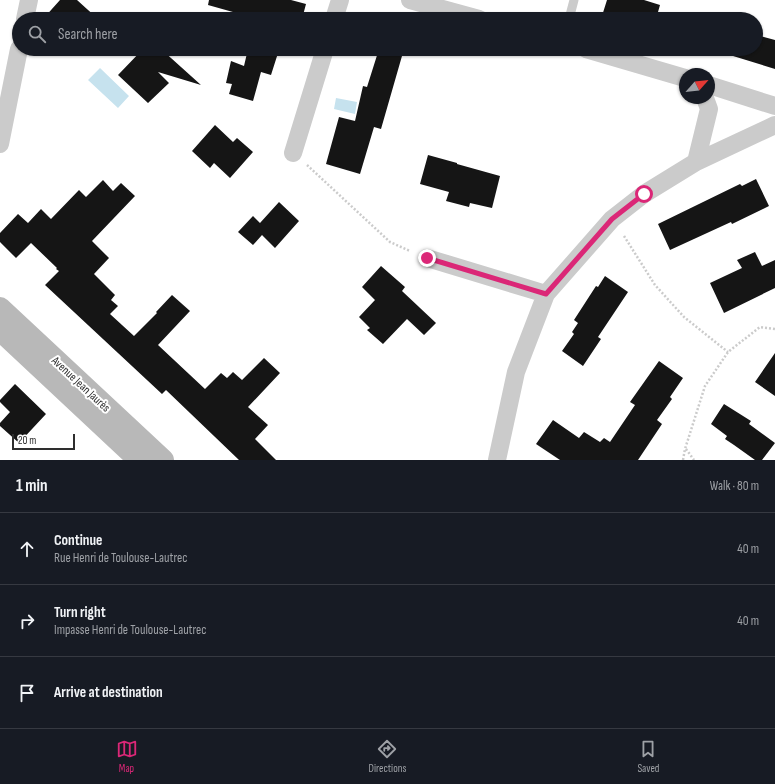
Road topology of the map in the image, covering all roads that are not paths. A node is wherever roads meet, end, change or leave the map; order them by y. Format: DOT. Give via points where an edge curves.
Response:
graph roads {
  1 [pos="29,0"];
  2 [pos="340,0"];
  3 [pos="410,0"];
  4 [pos="574,0"];
  5 [pos="26,12"];
  6 [pos="336,12"];
  7 [pos="454,12"];
  8 [pos="571,12"];
  9 [pos="18,56"];
  10 [pos="323,56"];
  11 [pos="610,56"];
  12 [pos="679,76"];
  13 [pos="715,87"];
  14 [pos="707,104"];
  15 [pos="775,106"];
  16 [pos="775,125"];
  17 [pos="0,144"];
  18 [pos="293,153"];
  19 [pos="696,162"];
  20 [pos="427,258"];
  21 [pos="546,294"];
  22 [pos="0,308"];
  23 [pos="0,330"];
  24 [pos="139,460"];
  25 [pos="163,460"];
  26 [pos="497,460"];
  1 -- 5 [label="street"];
  2 -- 6 [label="street"];
  3 -- 7 [label="street"];
  4 -- 8 [label="lane"];
  9 -- 17 [label="street"];
  10 -- 18 [label="street"];
  11 -- 12 [label="street"];
  13 -- 15 [label="street"];
  14 -- 19 [label="street" via="709,109"];
  16 -- 19 [label="street"];
  19 -- 21 [label="street" via="644,194 612,219"];
  20 -- 21 [label="street"];
  21 -- 26 [label="street" via="516,372"];
  22 -- 25 [label="main road, Avenue Jean Jaurès"];
  23 -- 24 [label="main road, Avenue Jean Jaurès"];
}
